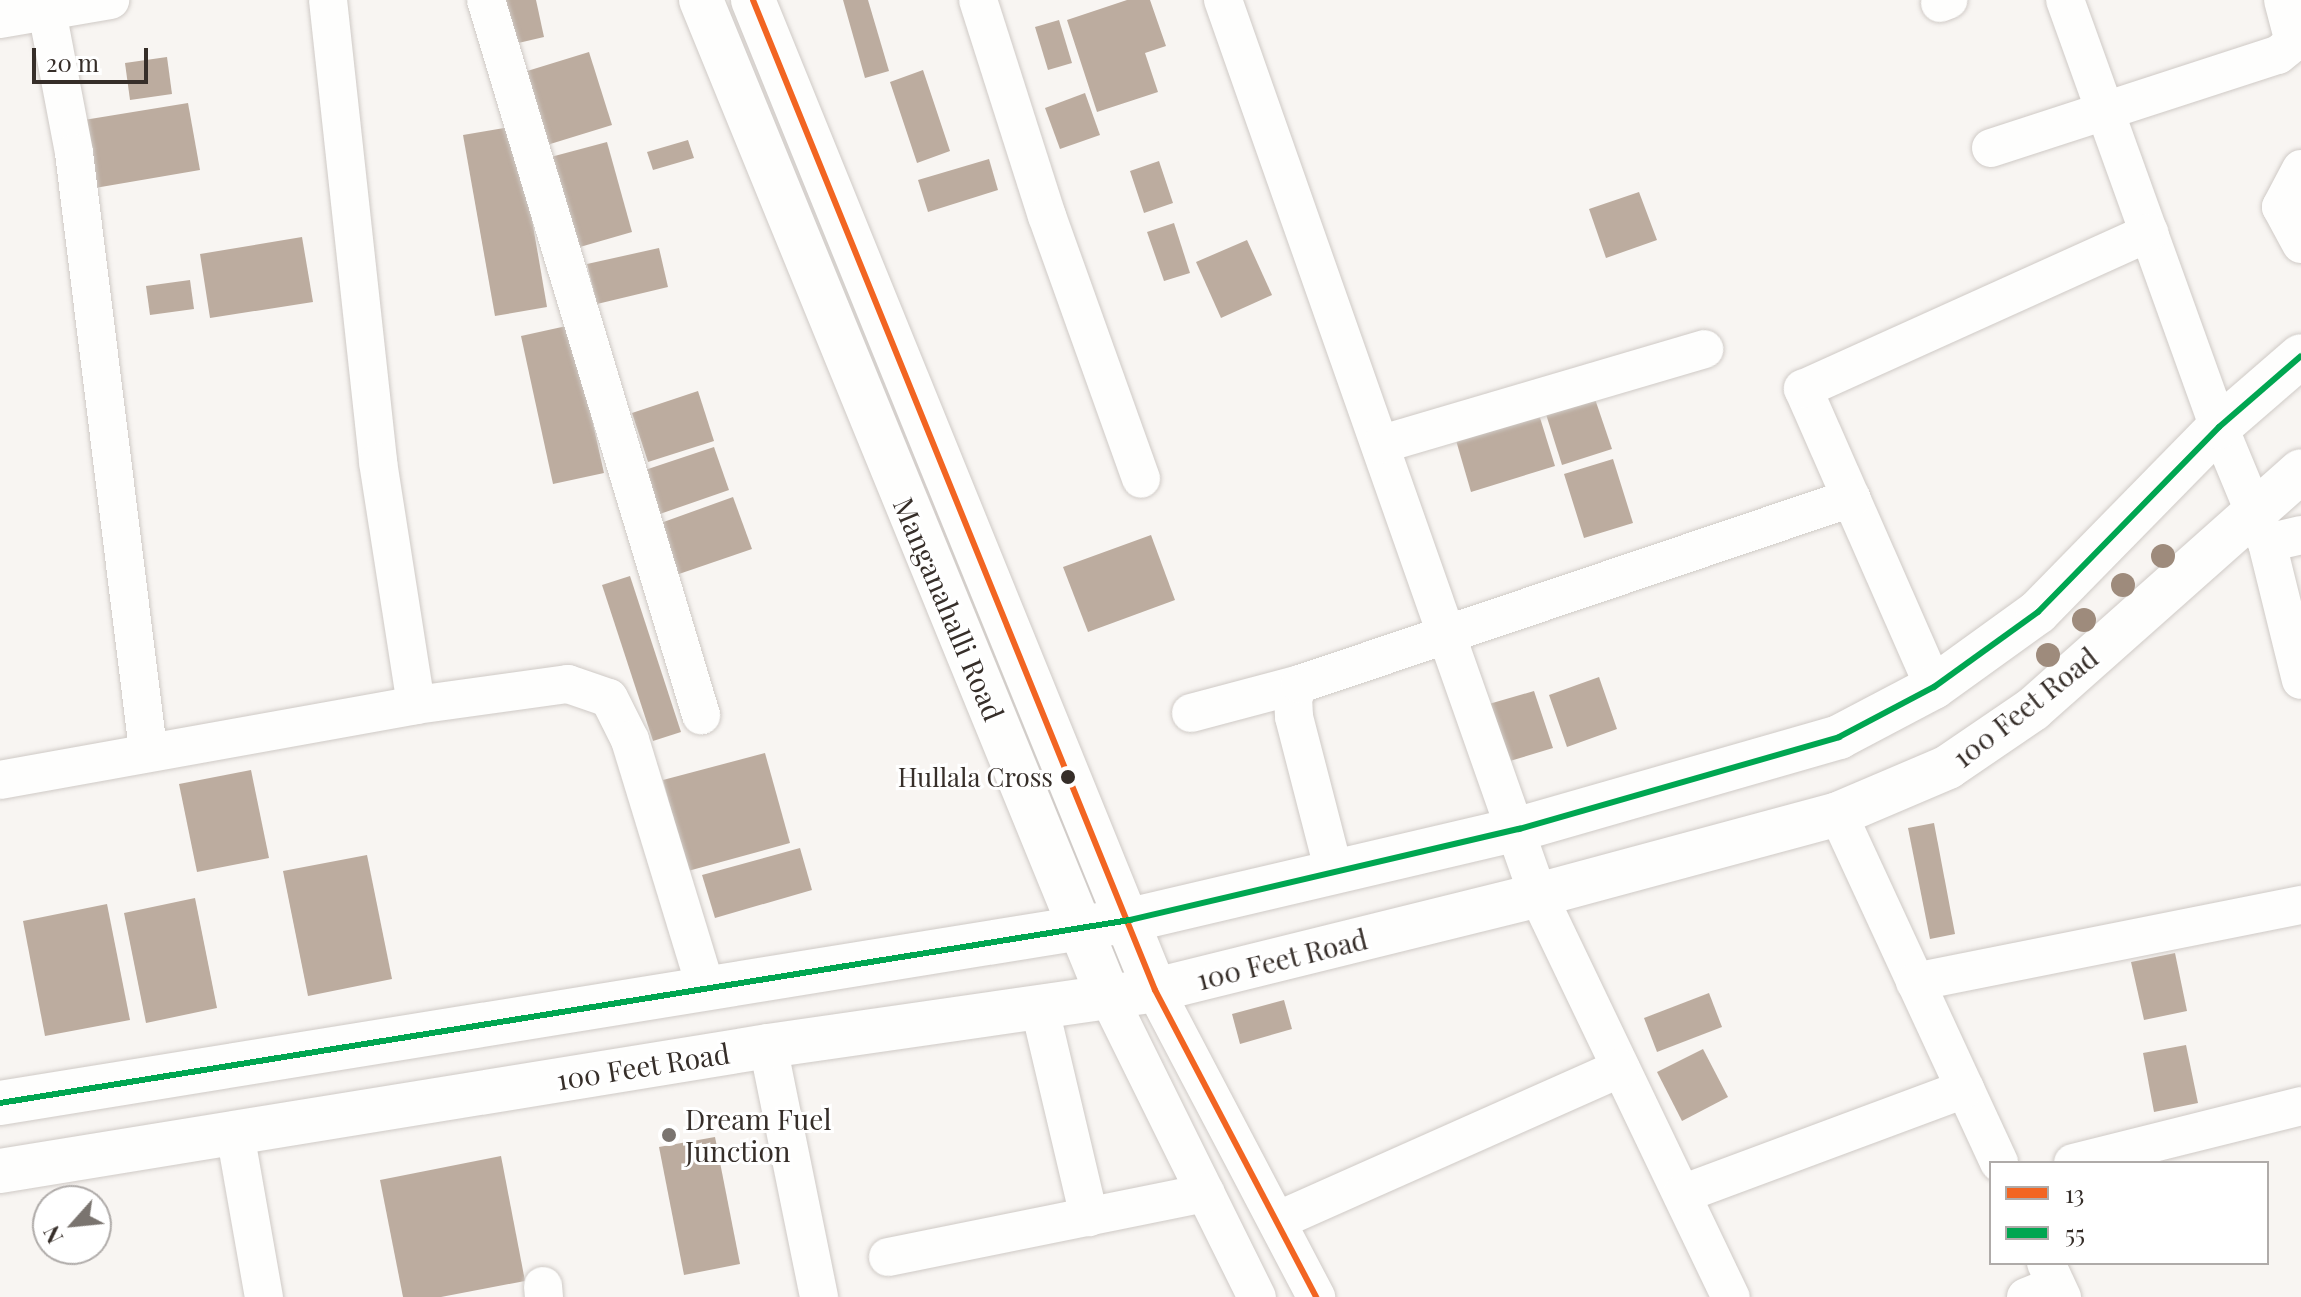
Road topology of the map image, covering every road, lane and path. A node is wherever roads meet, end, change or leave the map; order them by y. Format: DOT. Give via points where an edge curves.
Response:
graph roads {
  1 [pos="110,0"];
  2 [pos="328,0"];
  3 [pos="486,0"];
  4 [pos="701,0"];
  5 [pos="753,0"];
  6 [pos="978,0"];
  7 [pos="1223,0"];
  8 [pos="2065,0"];
  9 [pos="2283,0"];
  10 [pos="47,11"];
  11 [pos="0,19"];
  12 [pos="2106,111"];
  13 [pos="1991,148"];
  14 [pos="2301,169"];
  15 [pos="2149,233"];
  16 [pos="2301,244"];
  17 [pos="1704,349"];
  18 [pos="2301,356"];
  19 [pos="2219,427"];
  20 [pos="1382,444"];
  21 [pos="2301,471"];
  22 [pos="1141,479"];
  23 [pos="1851,498"];
  24 [pos="2275,530"];
  25 [pos="1447,633"];
  26 [pos="2301,680"];
  27 [pos="1300,684"];
  28 [pos="1934,687"];
  29 [pos="416,705"];
  30 [pos="1191,713"];
  31 [pos="701,715"];
  32 [pos="148,750"];
  33 [pos="0,780"];
  34 [pos="1838,814"];
  35 [pos="1519,829"];
  36 [pos="1334,872"];
  37 [pos="1538,895"];
  38 [pos="2301,905"];
  39 [pos="1130,920"];
  40 [pos="1083,929"];
  41 [pos="1915,982"];
  42 [pos="706,988"];
  43 [pos="1155,990"];
  44 [pos="1108,996"];
  45 [pos="1039,1005"];
  46 [pos="768,1046"];
  47 [pos="1621,1068"];
  48 [pos="1965,1089"];
  49 [pos="0,1103"];
  50 [pos="2301,1106"];
  51 [pos="235,1133"];
  52 [pos="1998,1161"];
  53 [pos="2081,1161"];
  54 [pos="0,1171"];
  55 [pos="1206,1193"];
  56 [pos="1682,1194"];
  57 [pos="1089,1217"];
  58 [pos="1277,1221"];
  59 [pos="888,1257"];
  60 [pos="264,1297"];
  61 [pos="819,1297"];
  62 [pos="1257,1297"];
  63 [pos="1316,1297"];
  64 [pos="1731,1297"];
  1 -- 10 [label="street"];
  2 -- 29 [label="street" via="378,462"];
  3 -- 31 [label="street"];
  4 -- 40 [label="main road, Manganahalli Road" via="843,358"];
  5 -- 39 [label="main road, Manganahalli Road"];
  6 -- 22 [label="street" via="1047,216"];
  7 -- 20 [label="street"];
  8 -- 12 [label="street"];
  9 -- 12 [label="street" via="2294,42 2278,55"];
  10 -- 11 [label="street"];
  10 -- 32 [label="street" via="74,153"];
  12 -- 13 [label="street"];
  12 -- 15 [label="street"];
  14 -- 16 [label="street" via="2281,207"];
  15 -- 19 [label="street"];
  15 -- 23 [label="street" via="1803,389"];
  17 -- 20 [label="street"];
  18 -- 19 [label="main road"];
  19 -- 24 [label="street"];
  19 -- 28 [label="main road" via="2038,612"];
  20 -- 25 [label="street"];
  21 -- 24 [label="main road, 100 Feet Road"];
  23 -- 25 [label="street"];
  23 -- 28 [label="street"];
  24 -- 26 [label="street"];
  24 -- 34 [label="main road, 100 Feet Road" via="1948,767"];
  25 -- 27 [label="street"];
  25 -- 35 [label="street"];
  27 -- 30 [label="street"];
  27 -- 36 [label="street" via="1293,697 1294,717"];
  28 -- 35 [label="main road" via="1839,737"];
  29 -- 32 [label="street"];
  29 -- 42 [label="street" via="568,684 609,698 630,740"];
  32 -- 33 [label="street"];
  34 -- 37 [label="main road, 100 Feet Road"];
  34 -- 41 [label="street"];
  35 -- 36 [label="main road"];
  35 -- 37 [label="street"];
  36 -- 39 [label="main road"];
  37 -- 43 [label="main road, 100 Feet Road"];
  37 -- 47 [label="street"];
  38 -- 41 [label="street"];
  39 -- 40 [label="main road"];
  39 -- 43 [label="main road, Manganahalli Road"];
  40 -- 42 [label="main road"];
  40 -- 44 [label="main road, Manganahalli Road"];
  41 -- 48 [label="street"];
  42 -- 49 [label="main road"];
  43 -- 44 [label="main road, 100 Feet Road"];
  43 -- 58 [label="street, Manganahalli Road"];
  44 -- 45 [label="main road, 100 Feet Road"];
  44 -- 55 [label="street, Manganahalli Road"];
  45 -- 46 [label="main road, 100 Feet Road"];
  45 -- 57 [label="street"];
  46 -- 51 [label="main road, 100 Feet Road"];
  46 -- 61 [label="street"];
  47 -- 56 [label="street"];
  47 -- 58 [label="street"];
  48 -- 52 [label="street"];
  48 -- 56 [label="street"];
  50 -- 53 [label="street"];
  51 -- 54 [label="main road, 100 Feet Road"];
  51 -- 60 [label="street"];
  55 -- 57 [label="street"];
  55 -- 62 [label="street, Manganahalli Road"];
  56 -- 64 [label="street"];
  57 -- 59 [label="street"];
  58 -- 63 [label="street, Manganahalli Road"];
}
